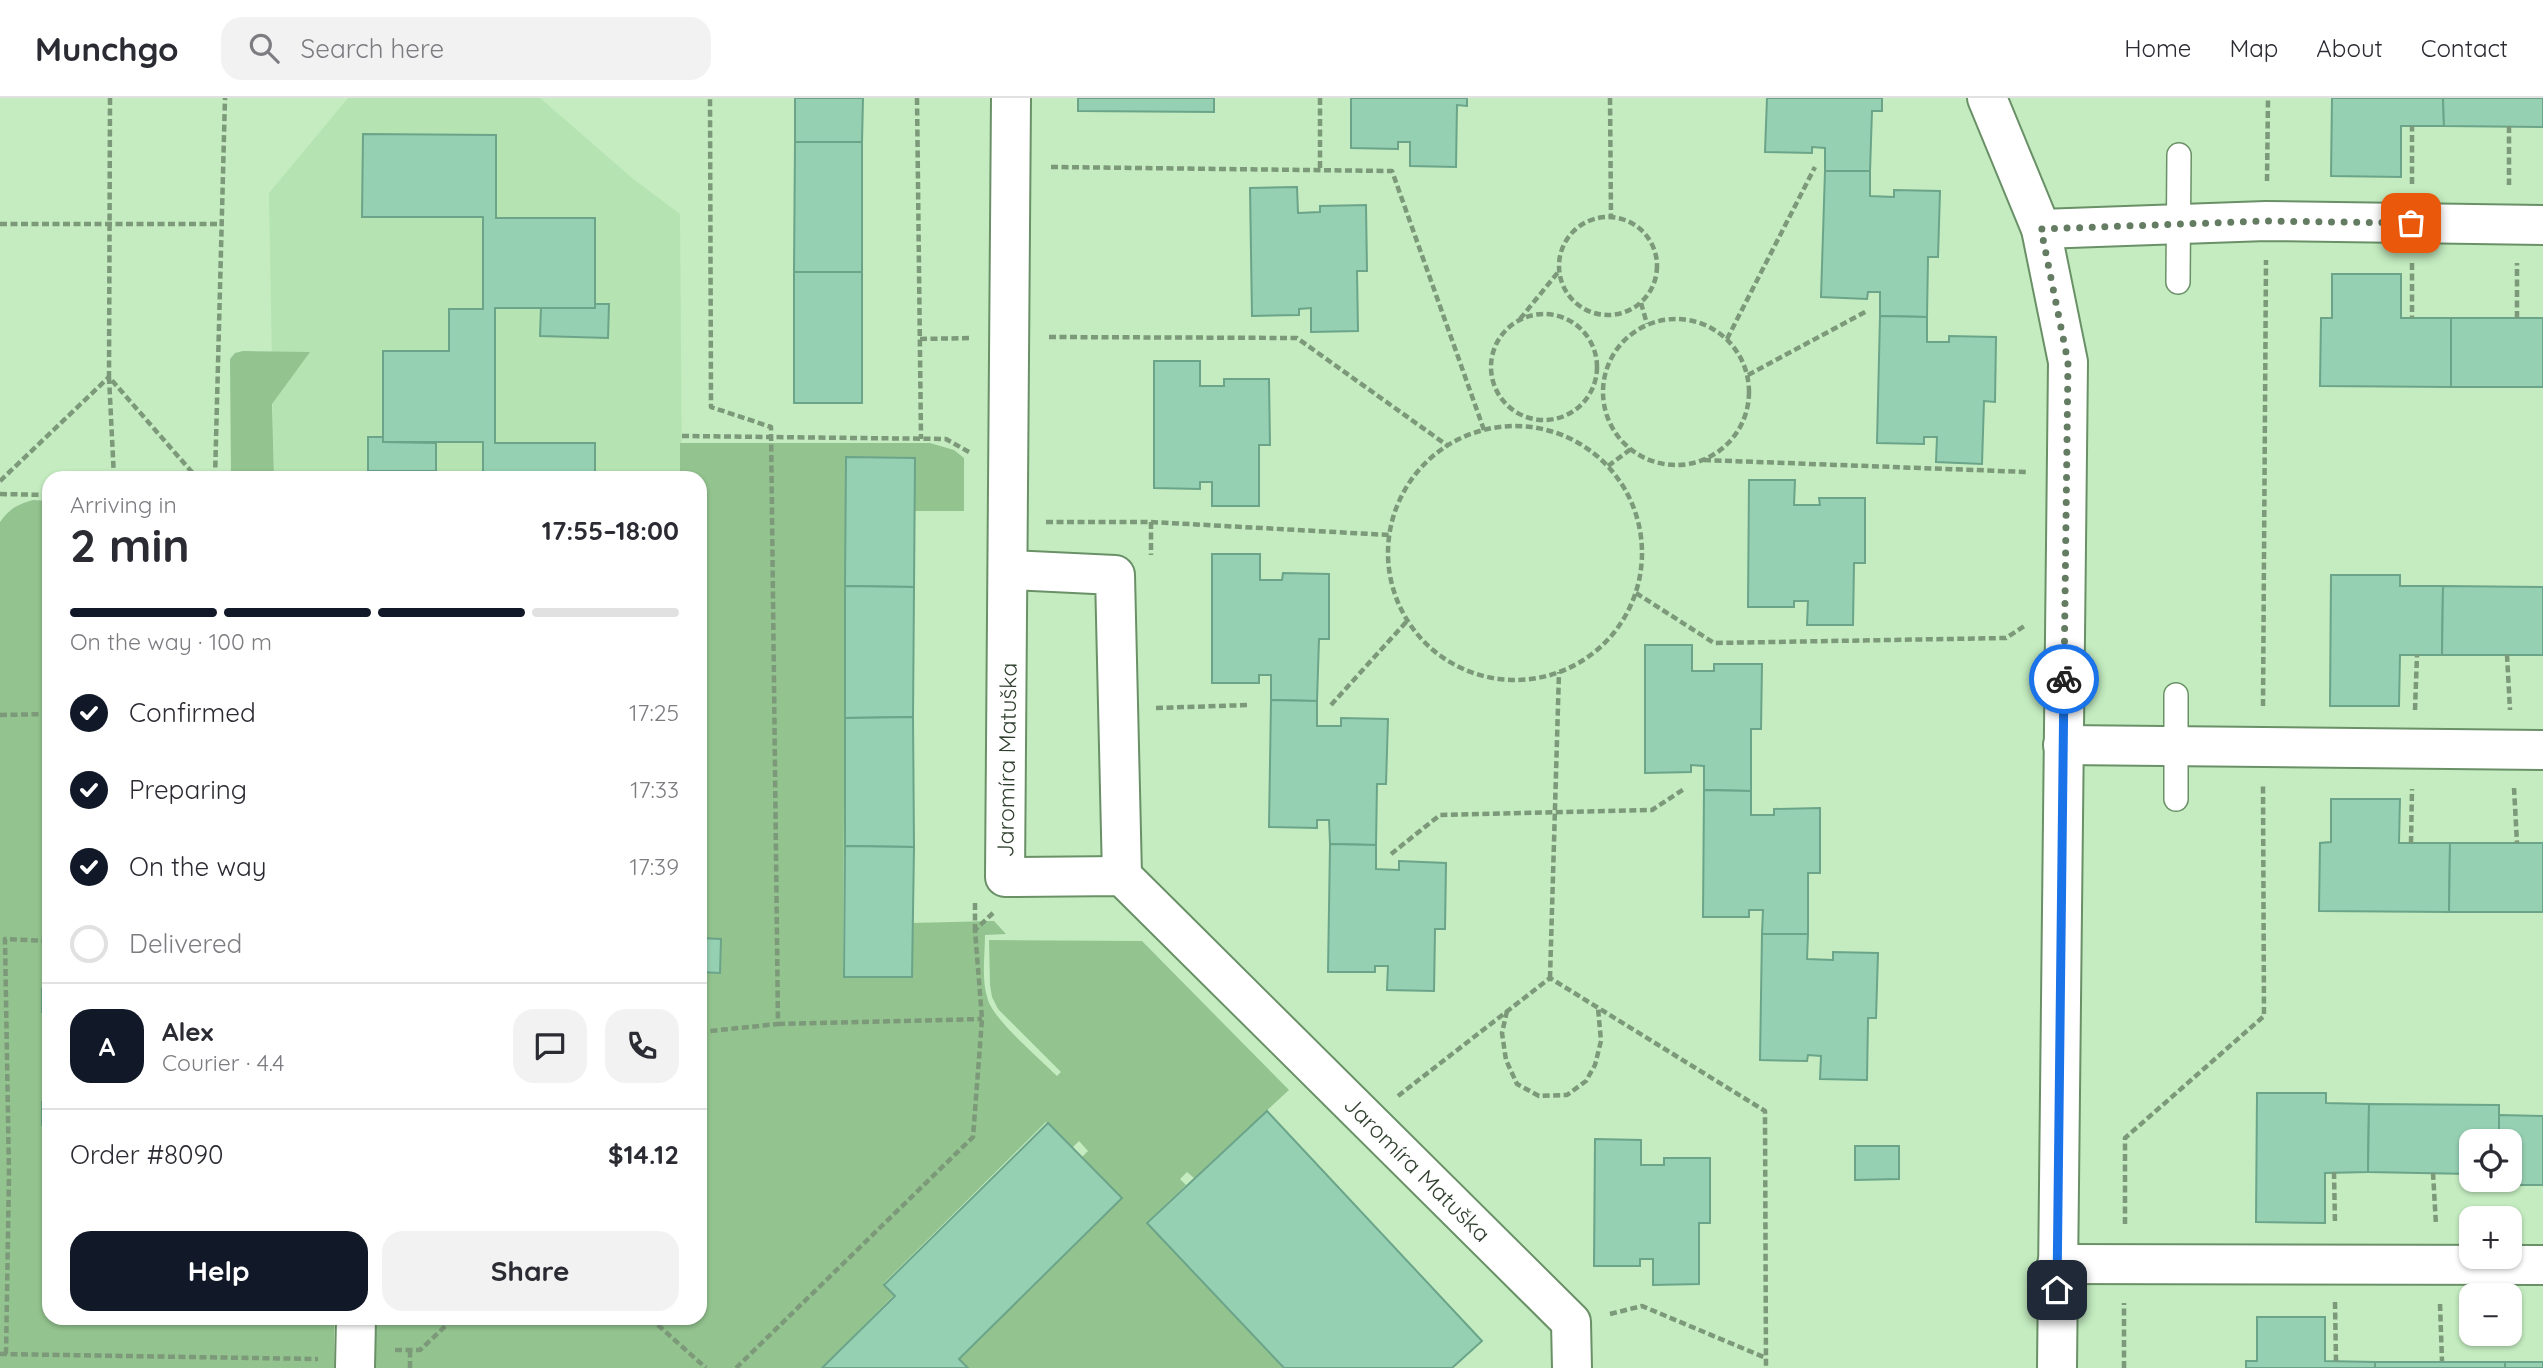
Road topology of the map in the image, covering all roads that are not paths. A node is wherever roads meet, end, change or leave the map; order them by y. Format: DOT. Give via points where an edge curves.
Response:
graph roads {
  1 [pos="1011,98"];
  2 [pos="1987,98"];
  3 [pos="2179,155"];
  4 [pos="2179,223"];
  5 [pos="2523,225"];
  6 [pos="2041,229"];
  7 [pos="2178,282"];
  8 [pos="1009,570"];
  9 [pos="2176,695"];
  10 [pos="2063,745"];
  11 [pos="2177,746"];
  12 [pos="2543,750"];
  13 [pos="2176,799"];
  14 [pos="1122,876"];
  15 [pos="2057,1265"];
  16 [pos="2543,1265"];
  17 [pos="1572,1368"];
  18 [pos="2057,1368"];
  1 -- 8 [label="street, Jaromíra Matuška"];
  2 -- 6 [label="street"];
  3 -- 4 [label="lane"];
  4 -- 5 [label="street"];
  4 -- 6 [label="street"];
  4 -- 7 [label="lane"];
  6 -- 10 [label="street" via="2068,362"];
  8 -- 14 [label="street" via="1115,575"];
  8 -- 14 [label="street, Jaromíra Matuška" via="1005,877"];
  9 -- 11 [label="lane"];
  10 -- 11 [label="street"];
  10 -- 15 [label="street"];
  11 -- 12 [label="street"];
  11 -- 13 [label="lane"];
  14 -- 17 [label="street, Jaromíra Matuška" via="1571,1322"];
  15 -- 16 [label="street"];
  15 -- 18 [label="street"];
}
